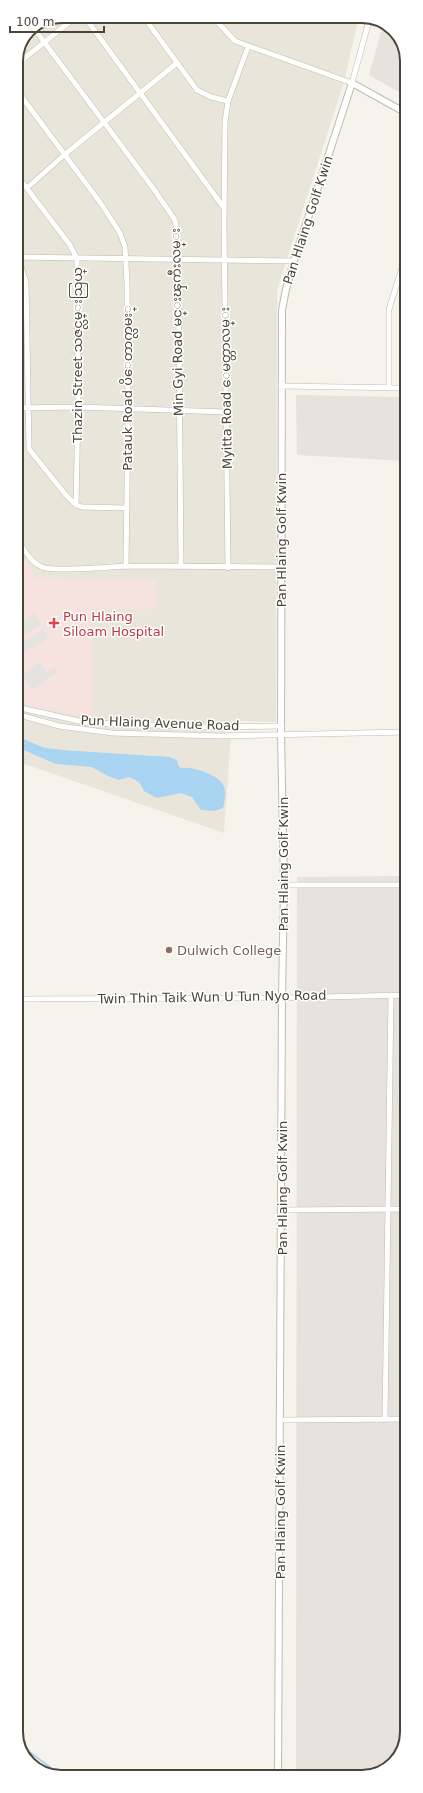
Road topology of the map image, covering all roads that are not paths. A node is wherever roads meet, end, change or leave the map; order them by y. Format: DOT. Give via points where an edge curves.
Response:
graph roads {
  1 [pos="68,23"];
  2 [pos="89,23"];
  3 [pos="148,23"];
  4 [pos="218,23"];
  5 [pos="368,24"];
  6 [pos="36,32"];
  7 [pos="44,43"];
  8 [pos="248,47"];
  9 [pos="23,59"];
  10 [pos="177,63"];
  11 [pos="352,83"];
  12 [pos="141,93"];
  13 [pos="23,99"];
  14 [pos="228,101"];
  15 [pos="400,110"];
  16 [pos="104,124"];
  17 [pos="64,155"];
  18 [pos="23,184"];
  19 [pos="26,188"];
  20 [pos="224,208"];
  21 [pos="23,256"];
  22 [pos="127,258"];
  23 [pos="77,259"];
  24 [pos="178,259"];
  25 [pos="225,260"];
  26 [pos="294,261"];
  27 [pos="23,273"];
  28 [pos="400,275"];
  29 [pos="281,386"];
  30 [pos="389,387"];
  31 [pos="400,388"];
  32 [pos="78,407"];
  33 [pos="23,408"];
  34 [pos="29,408"];
  35 [pos="128,409"];
  36 [pos="180,410"];
  37 [pos="227,412"];
  38 [pos="76,505"];
  39 [pos="127,508"];
  40 [pos="23,547"];
  41 [pos="126,566"];
  42 [pos="181,566"];
  43 [pos="282,567"];
  44 [pos="228,568"];
  45 [pos="23,709"];
  46 [pos="23,716"];
  47 [pos="282,726"];
  48 [pos="400,732"];
  49 [pos="281,735"];
  50 [pos="284,885"];
  51 [pos="400,885"];
  52 [pos="391,995"];
  53 [pos="400,995"];
  54 [pos="282,998"];
  55 [pos="23,999"];
  56 [pos="388,1209"];
  57 [pos="400,1209"];
  58 [pos="282,1210"];
  59 [pos="385,1419"];
  60 [pos="400,1419"];
  61 [pos="280,1420"];
  62 [pos="278,1770"];
  1 -- 7 [label="street"];
  2 -- 12 [label="street"];
  3 -- 10 [label="street"];
  4 -- 8 [label="street" via="235,41"];
  5 -- 11 [label="street"];
  6 -- 7 [label="street, Min Gyi Road မင္းၾကီးလမ္း"];
  7 -- 9 [label="street"];
  7 -- 16 [label="street, Min Gyi Road မင္းၾကီးလမ္း"];
  8 -- 11 [label="street"];
  8 -- 14 [label="street, Myitta Road ေမတ္တာလမ္း"];
  10 -- 12 [label="street"];
  10 -- 14 [label="street" via="197,90"];
  11 -- 15 [label="street"];
  11 -- 26 [label="street, Pan Hlaing Golf Kwin"];
  12 -- 16 [label="street"];
  12 -- 20 [label="street"];
  13 -- 17 [label="street, Patauk Road ပိေတာက္လမး္"];
  14 -- 20 [label="street, Myitta Road ေမတ္တာလမ္း" via="225,122"];
  16 -- 17 [label="street"];
  16 -- 24 [label="street, Min Gyi Road မင္းၾကီးလမ္း" via="175,220"];
  17 -- 19 [label="street"];
  17 -- 22 [label="street, Patauk Road ပိေတာက္လမး္" via="120,233 126,247"];
  18 -- 19 [label="street, Thazin Street သဇင္လမ္းသြယ္"];
  19 -- 23 [label="street, Thazin Street သဇင္လမ္းသြယ္" via="70,245"];
  20 -- 25 [label="street, Myitta Road ေမတ္တာလမ္း"];
  21 -- 23 [label="street"];
  22 -- 23 [label="street"];
  22 -- 24 [label="street"];
  22 -- 35 [label="street, Patauk Road ပိေတာက္လမး္"];
  23 -- 32 [label="street, Thazin Street သဇင္လမ္းသြယ္"];
  24 -- 25 [label="street"];
  24 -- 36 [label="street, Min Gyi Road မင္းၾကီးလမ္း"];
  25 -- 26 [label="street"];
  25 -- 37 [label="street, Myitta Road ေမတ္တာလမ္း"];
  26 -- 29 [label="street, Pan Hlaing Golf Kwin" via="282,310"];
  27 -- 34 [label="street" via="26,282"];
  28 -- 30 [label="street" via="390,309"];
  29 -- 30 [label="street"];
  29 -- 43 [label="street, Pan Hlaing Golf Kwin"];
  30 -- 31 [label="street"];
  32 -- 34 [label="street"];
  32 -- 35 [label="street"];
  32 -- 38 [label="street, Thazin Street သဇင္လမ္းသြယ္"];
  33 -- 34 [label="street"];
  34 -- 38 [label="street" via="29,449"];
  35 -- 36 [label="street"];
  35 -- 39 [label="street, Patauk Road ပိေတာက္လမး္"];
  36 -- 37 [label="street"];
  36 -- 42 [label="street, Min Gyi Road မင္းၾကီးလမ္း"];
  37 -- 44 [label="street, Myitta Road ေမတ္တာလမ္း"];
  38 -- 39 [label="street"];
  39 -- 41 [label="street, Patauk Road ပိေတာက္လမး္"];
  40 -- 41 [label="street" via="32,560 43,568"];
  41 -- 42 [label="street"];
  42 -- 44 [label="street"];
  43 -- 44 [label="street"];
  43 -- 47 [label="street, Pan Hlaing Golf Kwin"];
  45 -- 47 [label="street, Pun Hlaing Avenue Road" via="88,723 195,727"];
  46 -- 49 [label="street, Pun Hlaing Avenue Road" via="59,726 112,733"];
  47 -- 49 [label="street, Pan Hlaing Golf Kwin"];
  48 -- 49 [label="street, Pun Hlaing Avenue Road"];
  49 -- 50 [label="street, Pan Hlaing Golf Kwin"];
  50 -- 51 [label="street"];
  50 -- 54 [label="street, Pan Hlaing Golf Kwin"];
  52 -- 53 [label="street, Twin Thin Taik Wun U Tun Nyo Road"];
  52 -- 54 [label="street, Twin Thin Taik Wun U Tun Nyo Road"];
  52 -- 56 [label="street"];
  54 -- 55 [label="street, Twin Thin Taik Wun U Tun Nyo Road"];
  54 -- 58 [label="street, Pan Hlaing Golf Kwin"];
  56 -- 57 [label="street"];
  56 -- 58 [label="street"];
  56 -- 59 [label="street"];
  58 -- 61 [label="street, Pan Hlaing Golf Kwin"];
  59 -- 60 [label="street"];
  59 -- 61 [label="street"];
  61 -- 62 [label="street, Pan Hlaing Golf Kwin"];
}
